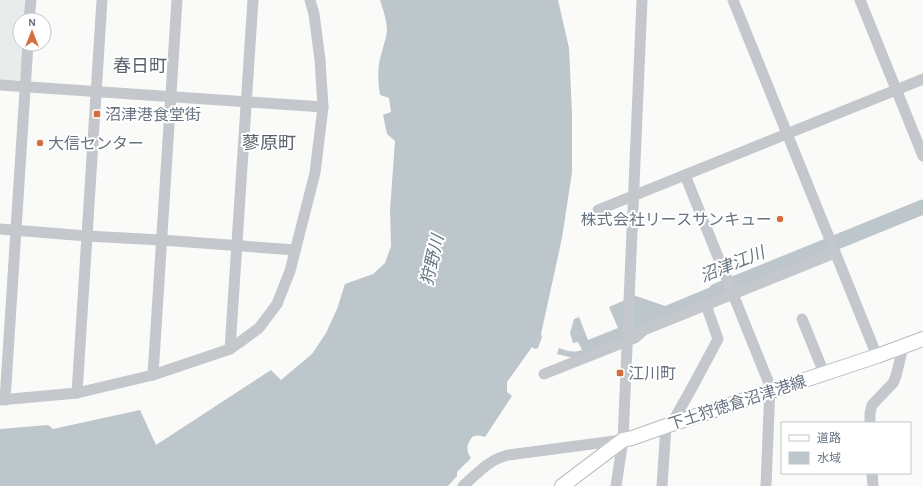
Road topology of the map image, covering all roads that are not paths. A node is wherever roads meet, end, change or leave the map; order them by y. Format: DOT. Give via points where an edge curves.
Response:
graph roads {
  1 [pos="30,0"];
  2 [pos="102,0"];
  3 [pos="177,0"];
  4 [pos="253,0"];
  5 [pos="310,0"];
  6 [pos="642,0"];
  7 [pos="733,0"];
  8 [pos="860,0"];
  9 [pos="29,12"];
  10 [pos="27,52"];
  11 [pos="923,79"];
  12 [pos="0,85"];
  13 [pos="25,86"];
  14 [pos="897,90"];
  15 [pos="97,92"];
  16 [pos="171,96"];
  17 [pos="246,102"];
  18 [pos="323,107"];
  19 [pos="788,134"];
  20 [pos="923,156"];
  21 [pos="685,176"];
  22 [pos="633,197"];
  23 [pos="598,210"];
  24 [pos="0,229"];
  25 [pos="16,230"];
  26 [pos="87,236"];
  27 [pos="161,240"];
  28 [pos="238,246"];
  29 [pos="295,250"];
  30 [pos="835,253"];
  31 [pos="733,294"];
  32 [pos="706,305"];
  33 [pos="802,318"];
  34 [pos="923,339"];
  35 [pos="628,340"];
  36 [pos="903,347"];
  37 [pos="230,348"];
  38 [pos="877,356"];
  39 [pos="544,374"];
  40 [pos="824,374"];
  41 [pos="153,375"];
  42 [pos="770,391"];
  43 [pos="77,393"];
  44 [pos="3,400"];
  45 [pos="870,422"];
  46 [pos="668,425"];
  47 [pos="623,440"];
  48 [pos="872,474"];
  49 [pos="466,485"];
  50 [pos="562,486"];
  51 [pos="616,486"];
  52 [pos="662,486"];
  53 [pos="766,486"];
  54 [pos="873,486"];
  1 -- 9 [label="street"];
  2 -- 15 [label="street"];
  3 -- 16 [label="street"];
  4 -- 17 [label="street"];
  5 -- 18 [label="street" via="320,60"];
  6 -- 22 [label="street"];
  7 -- 19 [label="street"];
  8 -- 14 [label="street"];
  10 -- 13 [label="street"];
  11 -- 14 [label="street"];
  12 -- 13 [label="street"];
  13 -- 15 [label="street"];
  13 -- 25 [label="street"];
  14 -- 19 [label="street"];
  14 -- 20 [label="street"];
  15 -- 16 [label="street"];
  15 -- 26 [label="street"];
  16 -- 17 [label="street"];
  16 -- 27 [label="street"];
  17 -- 18 [label="street"];
  17 -- 28 [label="street"];
  18 -- 29 [label="street" via="315,173"];
  19 -- 21 [label="street"];
  19 -- 30 [label="street"];
  21 -- 22 [label="street"];
  21 -- 31 [label="street"];
  22 -- 23 [label="street"];
  22 -- 35 [label="street"];
  24 -- 25 [label="street"];
  25 -- 26 [label="street"];
  25 -- 44 [label="street"];
  26 -- 27 [label="street"];
  26 -- 43 [label="street"];
  27 -- 28 [label="street"];
  27 -- 41 [label="street"];
  28 -- 29 [label="street"];
  28 -- 37 [label="street"];
  29 -- 37 [label="street" via="277,304 259,328"];
  30 -- 31 [label="street"];
  30 -- 38 [label="street"];
  31 -- 32 [label="street"];
  31 -- 42 [label="street"];
  32 -- 35 [label="street" via="644,330 635,338"];
  32 -- 46 [label="street" via="718,339"];
  33 -- 40 [label="street"];
  34 -- 36 [label="main road, 下土狩徳倉沼津港線"];
  35 -- 39 [label="street"];
  35 -- 47 [label="street"];
  36 -- 38 [label="main road, 下土狩徳倉沼津港線"];
  36 -- 45 [label="street" via="893,383 872,406"];
  37 -- 41 [label="street"];
  38 -- 40 [label="main road, 下土狩徳倉沼津港線"];
  40 -- 42 [label="main road, 下土狩徳倉沼津港線"];
  41 -- 43 [label="street"];
  42 -- 46 [label="main road, 下土狩徳倉沼津港線"];
  42 -- 53 [label="street"];
  43 -- 44 [label="street"];
  46 -- 47 [label="main road, 下土狩徳倉沼津港線"];
  46 -- 52 [label="street"];
  47 -- 49 [label="street" via="504,456 484,466"];
  47 -- 50 [label="main road, 下土狩徳倉沼津港線"];
  47 -- 51 [label="street"];
  48 -- 54 [label="street"];
}
